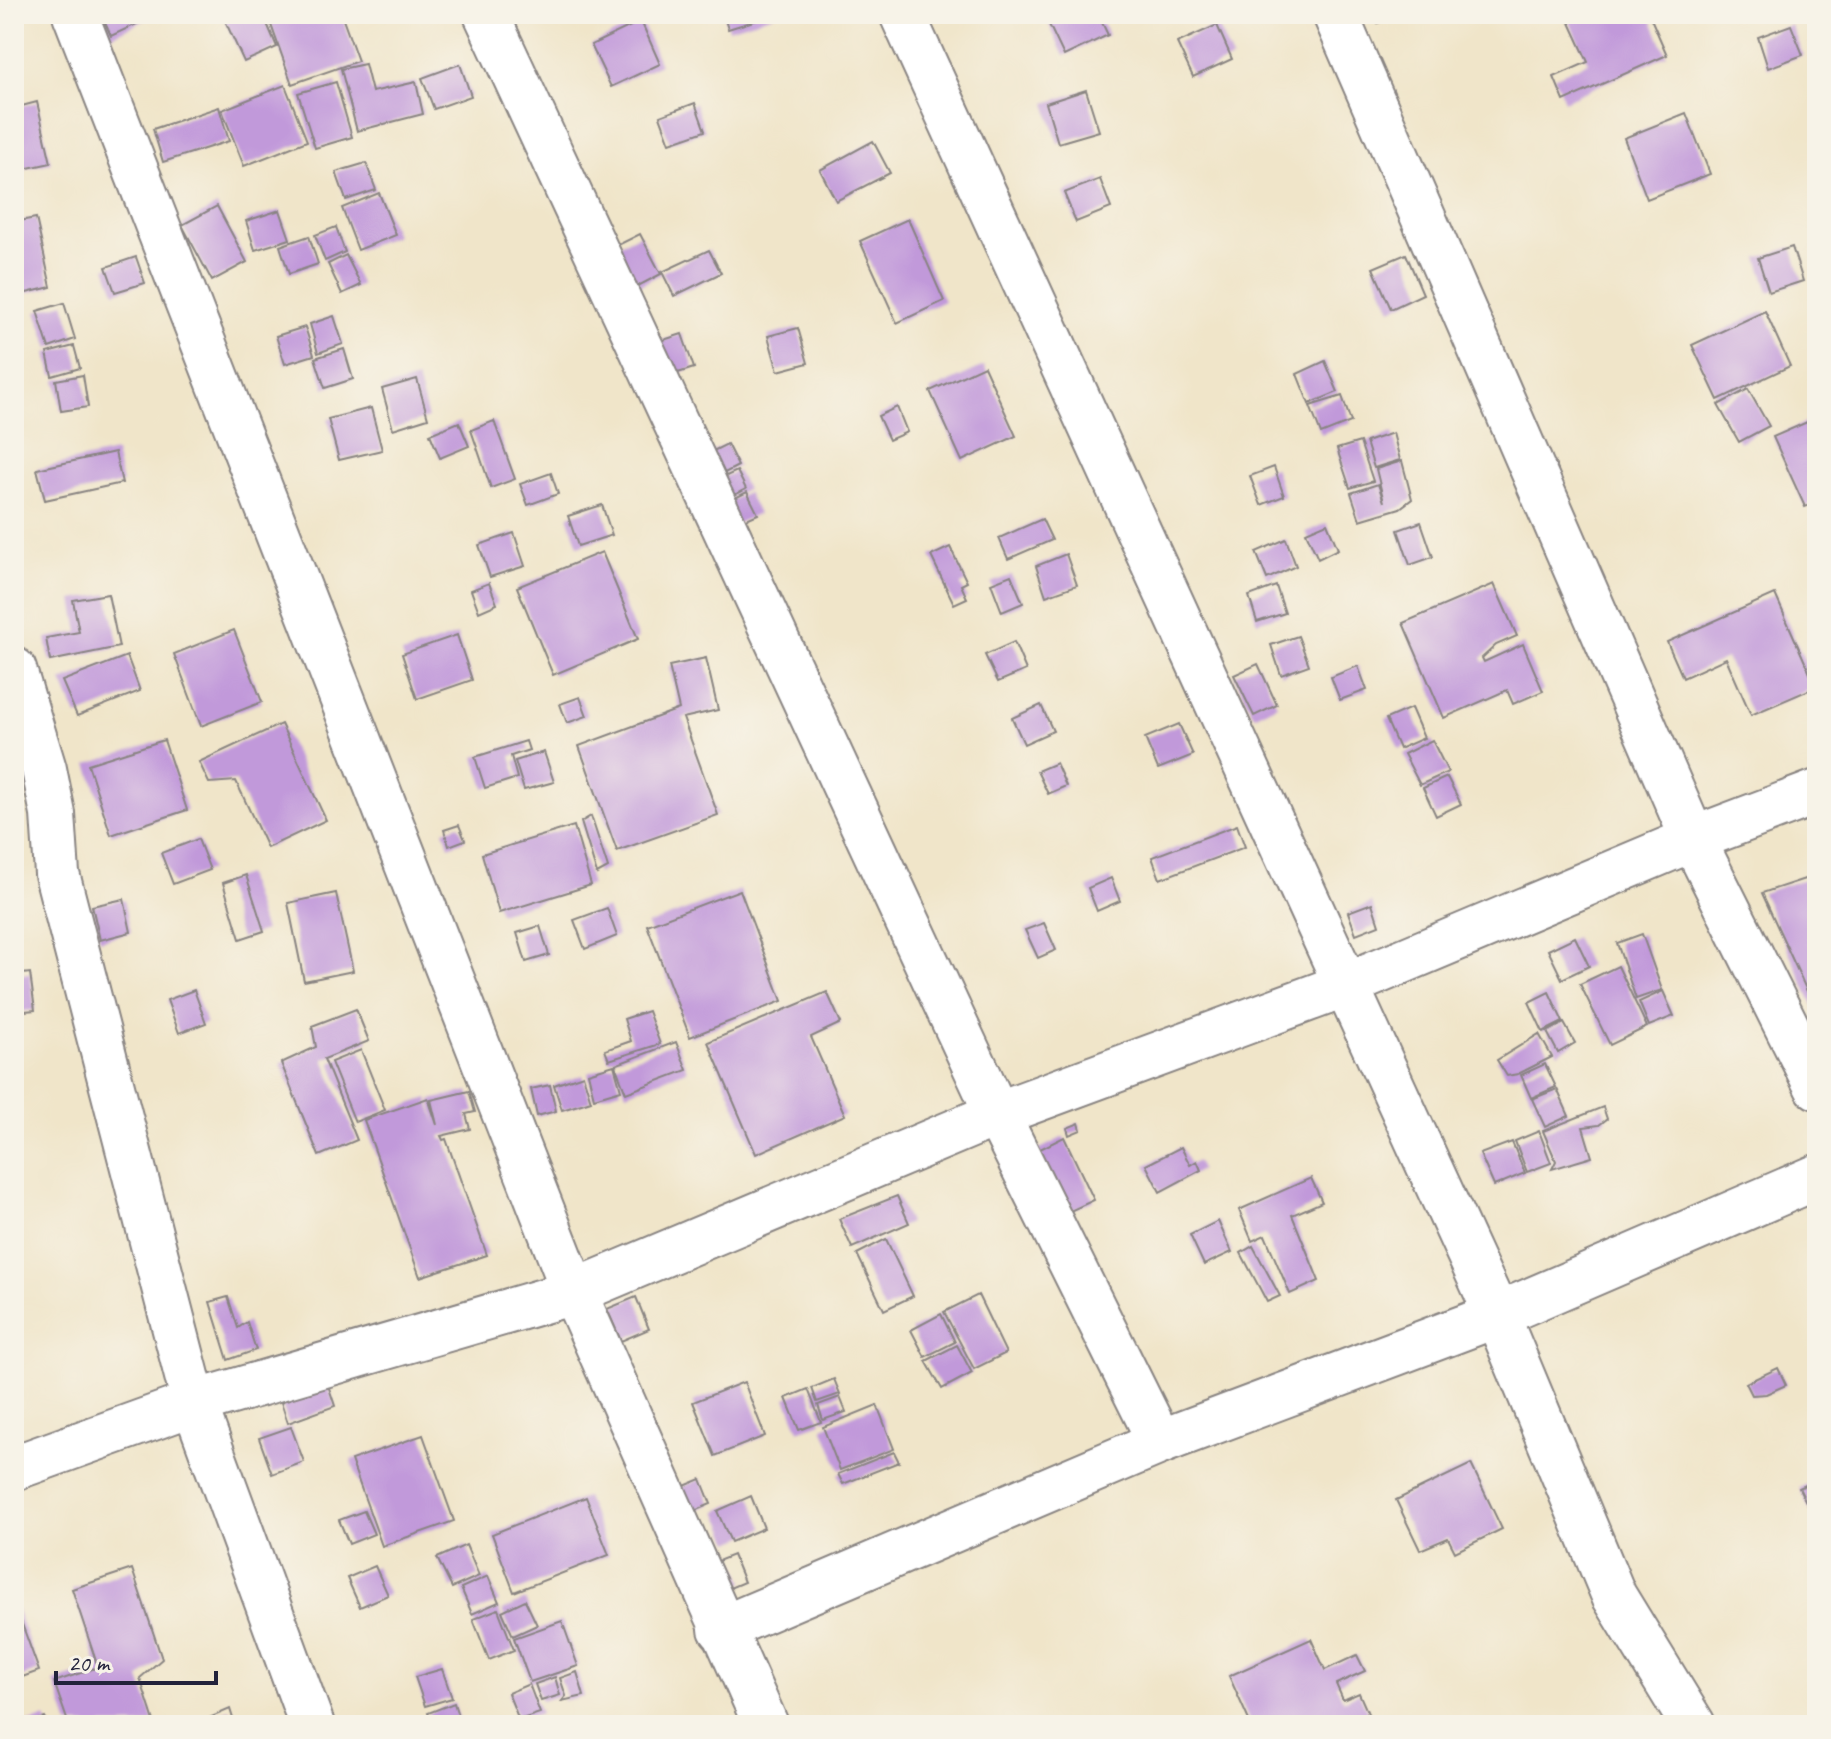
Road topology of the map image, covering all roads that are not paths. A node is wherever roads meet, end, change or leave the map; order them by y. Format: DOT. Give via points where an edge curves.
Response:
graph roads {
  1 [pos="75,14"];
  2 [pos="486,14"];
  3 [pos="902,14"];
  4 [pos="1335,14"];
  5 [pos="14,670"];
  6 [pos="1817,792"];
  7 [pos="1693,839"];
  8 [pos="1346,985"];
  9 [pos="1817,1087"];
  10 [pos="997,1114"];
  11 [pos="1817,1177"];
  12 [pos="574,1292"];
  13 [pos="1497,1315"];
  14 [pos="194,1403"];
  15 [pos="1160,1442"];
  16 [pos="14,1468"];
  17 [pos="721,1629"];
  18 [pos="312,1725"];
  19 [pos="766,1725"];
  20 [pos="1693,1725"];
  1 -- 12 [label="street"];
  2 -- 10 [label="street"];
  3 -- 8 [label="street"];
  4 -- 7 [label="street"];
  5 -- 14 [label="street" via="44,769 57,874"];
  6 -- 7 [label="street"];
  7 -- 8 [label="street"];
  7 -- 9 [label="street"];
  8 -- 10 [label="street"];
  8 -- 13 [label="street"];
  10 -- 12 [label="street"];
  10 -- 15 [label="street"];
  11 -- 13 [label="street"];
  12 -- 14 [label="street"];
  12 -- 17 [label="street"];
  13 -- 15 [label="street"];
  13 -- 20 [label="street" via="1614,1596"];
  14 -- 16 [label="street"];
  14 -- 18 [label="street"];
  15 -- 17 [label="street"];
  17 -- 19 [label="street"];
}
